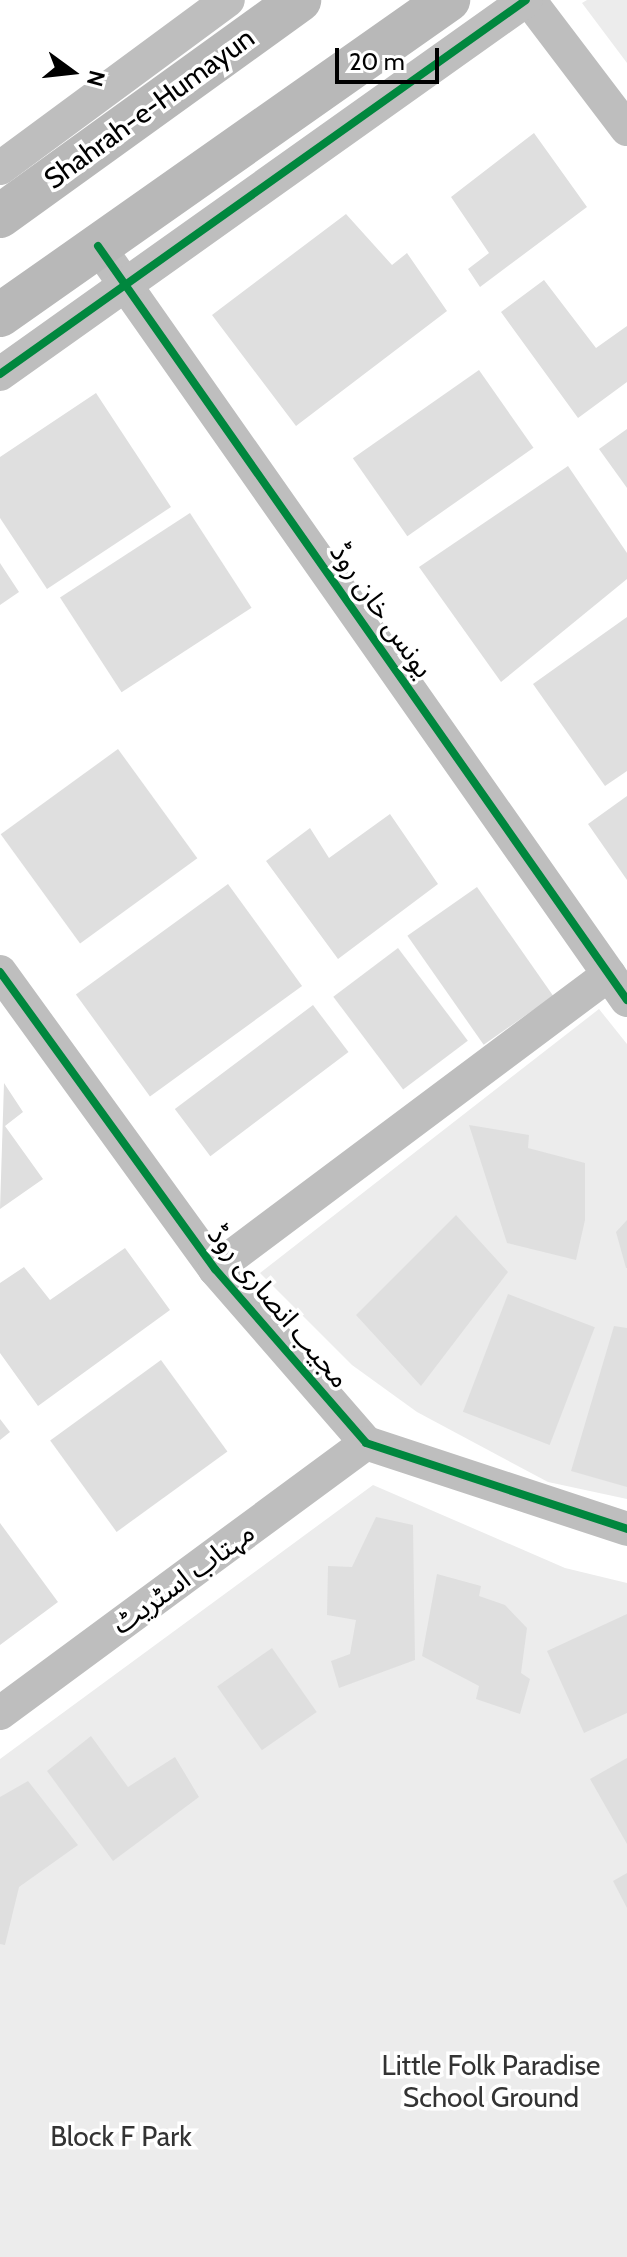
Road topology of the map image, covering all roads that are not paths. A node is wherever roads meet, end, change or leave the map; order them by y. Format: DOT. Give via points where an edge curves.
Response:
graph roads {
  1 [pos="228,0"];
  2 [pos="299,0"];
  3 [pos="448,0"];
  4 [pos="528,0"];
  5 [pos="627,129"];
  6 [pos="0,168"];
  7 [pos="0,216"];
  8 [pos="98,246"];
  9 [pos="129,285"];
  10 [pos="0,315"];
  11 [pos="0,374"];
  12 [pos="0,972"];
  13 [pos="618,987"];
  14 [pos="215,1269"];
  15 [pos="366,1443"];
  16 [pos="627,1529"];
  17 [pos="0,1713"];
  1 -- 6 [label="street"];
  2 -- 7 [label="main road, Shahrah-e-Humayun"];
  3 -- 8 [label="main road"];
  4 -- 5 [label="street"];
  4 -- 9 [label="street"];
  8 -- 9 [label="street, یونس خان روڈ"];
  8 -- 10 [label="main road"];
  9 -- 11 [label="street"];
  9 -- 13 [label="street, یونس خان روڈ"];
  12 -- 14 [label="street, مجیب انصاری روڈ"];
  13 -- 14 [label="street"];
  14 -- 15 [label="street, مجیب انصاری روڈ"];
  15 -- 16 [label="street"];
  15 -- 17 [label="street, مہتاب اسٹریٹ"];
}
